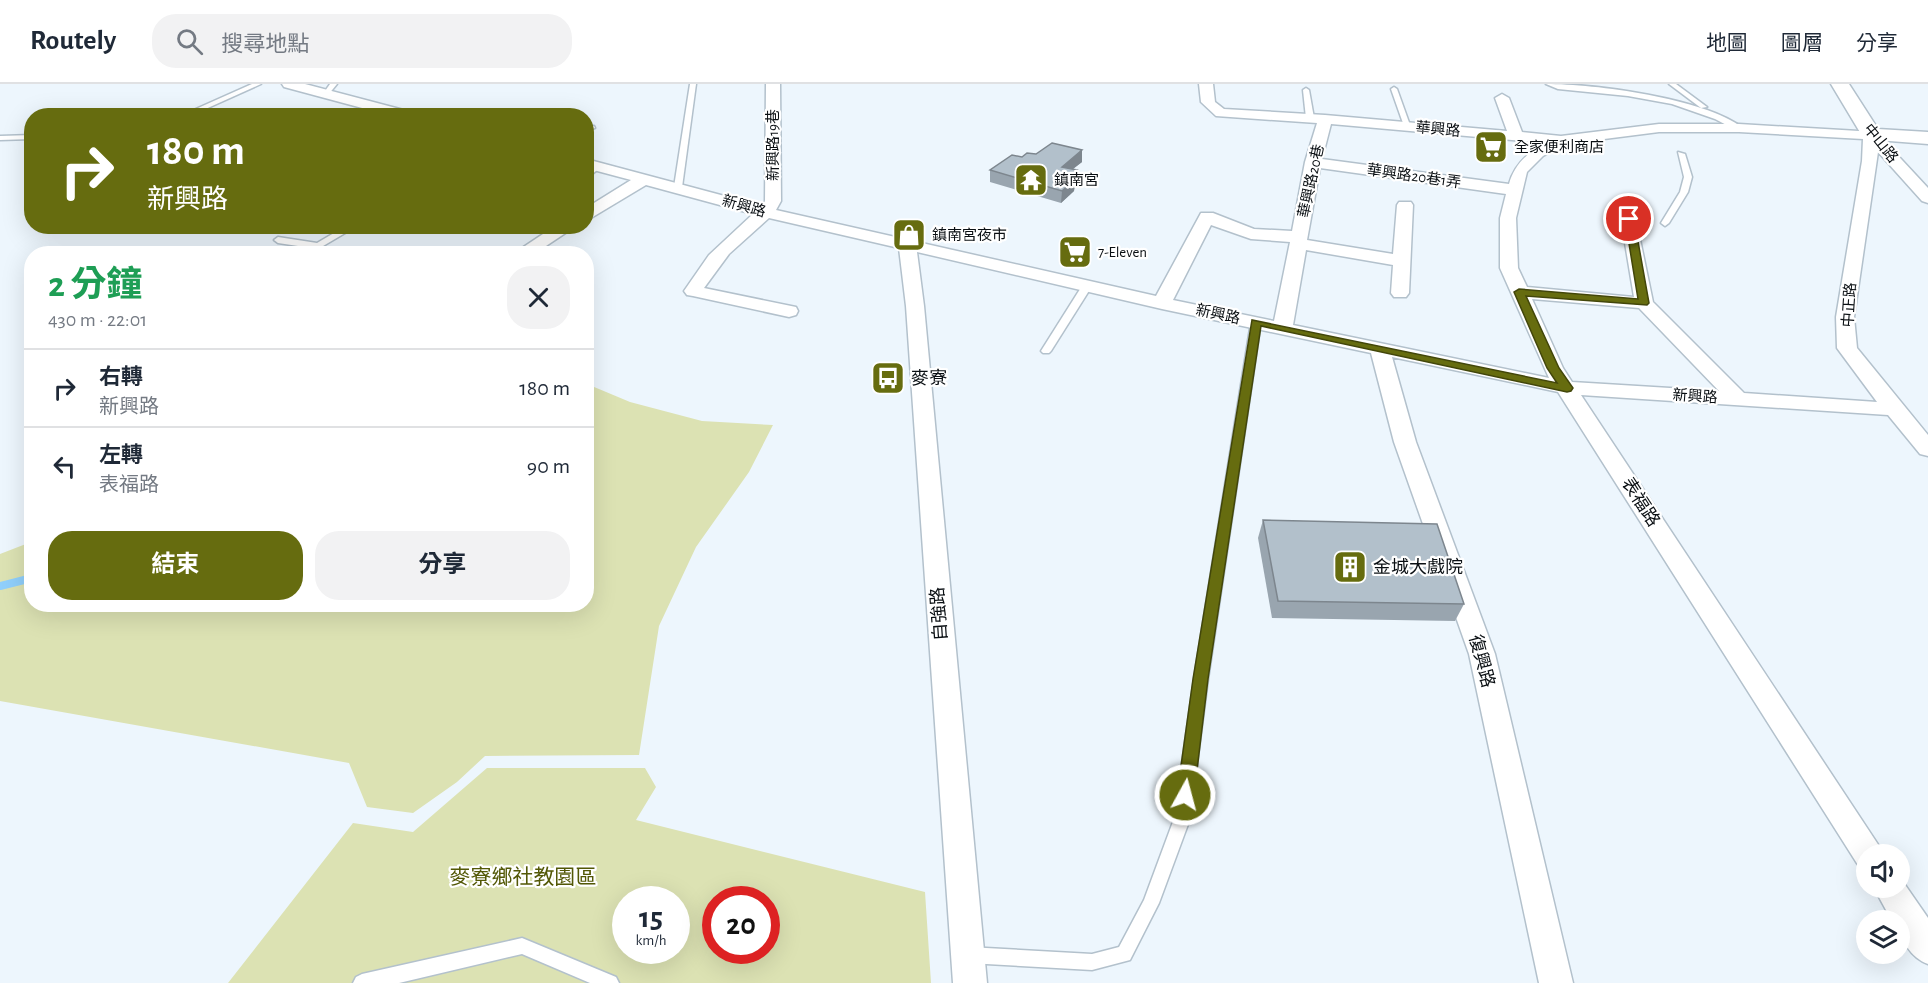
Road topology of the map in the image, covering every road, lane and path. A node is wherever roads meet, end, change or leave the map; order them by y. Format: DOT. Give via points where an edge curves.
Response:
graph roads {
  1 [pos="258,84"];
  2 [pos="289,84"];
  3 [pos="693,84"];
  4 [pos="773,84"];
  5 [pos="1206,84"];
  6 [pos="1549,84"];
  7 [pos="1672,84"];
  8 [pos="1840,84"];
  9 [pos="330,89"];
  10 [pos="1394,89"];
  11 [pos="1306,90"];
  12 [pos="1502,98"];
  13 [pos="202,108"];
  14 [pos="386,108"];
  15 [pos="1712,113"];
  16 [pos="1318,118"];
  17 [pos="1408,126"];
  18 [pos="1739,128"];
  19 [pos="1516,135"];
  20 [pos="1871,135"];
  21 [pos="24,137"];
  22 [pos="0,138"];
  23 [pos="1928,138"];
  24 [pos="1561,140"];
  25 [pos="1681,154"];
  26 [pos="1313,162"];
  27 [pos="594,169"];
  28 [pos="644,179"];
  29 [pos="678,188"];
  30 [pos="1515,190"];
  31 [pos="1928,198"];
  32 [pos="1405,205"];
  33 [pos="594,211"];
  34 [pos="767,213"];
  35 [pos="1629,219"];
  36 [pos="1665,223"];
  37 [pos="339,234"];
  38 [pos="555,234"];
  39 [pos="278,240"];
  40 [pos="1298,241"];
  41 [pos="908,245"];
  42 [pos="318,246"];
  43 [pos="318,246"];
  44 [pos="534,246"];
  45 [pos="1403,261"];
  46 [pos="1087,285"];
  47 [pos="1519,292"];
  48 [pos="1400,293"];
  49 [pos="1162,303"];
  50 [pos="1644,303"];
  51 [pos="789,311"];
  52 [pos="1256,322"];
  53 [pos="1283,326"];
  54 [pos="1380,348"];
  55 [pos="1046,351"];
  56 [pos="1567,388"];
  57 [pos="1738,399"];
  58 [pos="1894,409"];
  59 [pos="1928,449"];
  60 [pos="1862,844"];
  61 [pos="1896,898"];
  62 [pos="1928,948"];
  63 [pos="967,955"];
  64 [pos="362,983"];
  65 [pos="610,983"];
  66 [pos="970,983"];
  67 [pos="1556,983"];
  1 -- 13 [label="lane"];
  2 -- 9 [label="street"];
  3 -- 29 [label="lane"];
  4 -- 34 [label="street, 新興路19巷" via="773,201"];
  5 -- 16 [label="street, 華興路" via="1206,100 1221,113"];
  6 -- 15 [label="lane" via="1659,98"];
  7 -- 15 [label="lane"];
  8 -- 20 [label="street, 中山路"];
  9 -- 14 [label="street"];
  10 -- 17 [label="lane"];
  11 -- 16 [label="lane"];
  12 -- 19 [label="street"];
  15 -- 18 [label="lane"];
  16 -- 17 [label="street, 華興路"];
  16 -- 26 [label="street, 華興路20巷"];
  17 -- 19 [label="street, 華興路"];
  18 -- 20 [label="street, 華興路"];
  18 -- 24 [label="street, 華興路" via="1659,128"];
  19 -- 24 [label="street, 華興路"];
  20 -- 23 [label="street"];
  20 -- 31 [label="street, 中山路"];
  20 -- 58 [label="street, 中正路" via="1845,317 1847,348"];
  21 -- 22 [label="lane"];
  24 -- 30 [label="street, 表福路" via="1538,153 1520,171"];
  25 -- 36 [label="lane" via="1688,177 1684,192"];
  26 -- 30 [label="street, 華興路20巷1弄"];
  26 -- 40 [label="street, 華興路20巷"];
  27 -- 28 [label="street, 新興路"];
  28 -- 29 [label="street, 新興路"];
  28 -- 33 [label="street"];
  29 -- 34 [label="street, 新興路"];
  30 -- 47 [label="street, 表福路" via="1508,218 1509,268"];
  32 -- 45 [label="street"];
  34 -- 41 [label="street, 新興路"];
  34 -- 51 [label="street" via="743,231 698,279 693,291"];
  35 -- 50 [label="street"];
  37 -- 42 [label="lane"];
  38 -- 44 [label="street"];
  39 -- 43 [label="lane"];
  40 -- 45 [label="street, 華興路20巷"];
  40 -- 49 [label="street" via="1251,234 1207,217"];
  40 -- 53 [label="street, 華興路20巷"];
  41 -- 46 [label="street, 新興路"];
  41 -- 63 [label="street, 自強路"];
  45 -- 48 [label="street"];
  46 -- 49 [label="street, 新興路"];
  46 -- 55 [label="lane"];
  47 -- 50 [label="street"];
  47 -- 56 [label="street, 表福路" via="1553,368"];
  49 -- 52 [label="street, 新興路"];
  50 -- 57 [label="street"];
  52 -- 53 [label="street, 新興路"];
  52 -- 63 [label="lane" via="1182,819 1150,903 1124,954 1092,962"];
  53 -- 54 [label="street, 新興路"];
  54 -- 56 [label="street, 新興路"];
  54 -- 67 [label="street, 復興路" via="1405,442 1482,654"];
  56 -- 57 [label="street, 新興路"];
  56 -- 60 [label="street, 表福路"];
  57 -- 58 [label="street, 新興路"];
  58 -- 59 [label="street, 中正路"];
  61 -- 62 [label="street"];
  63 -- 66 [label="street, 自強路"];
  64 -- 65 [label="lane" via="522,945"];
}
